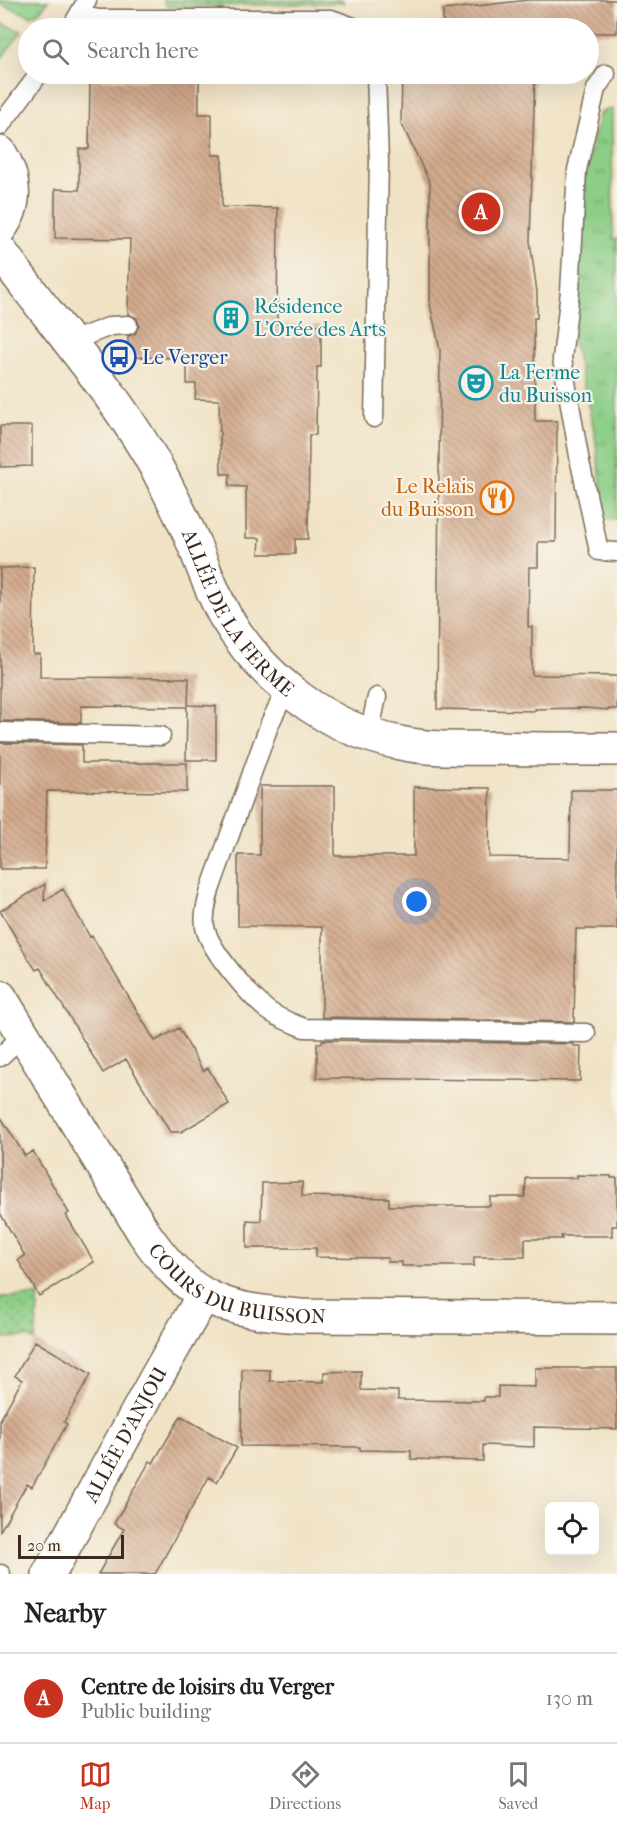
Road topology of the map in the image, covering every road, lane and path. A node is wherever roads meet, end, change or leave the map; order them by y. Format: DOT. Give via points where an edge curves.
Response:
graph roads {
  1 [pos="79,14"];
  2 [pos="95,18"];
  3 [pos="606,74"];
  4 [pos="32,84"];
  5 [pos="376,84"];
  6 [pos="0,126"];
  7 [pos="0,153"];
  8 [pos="0,228"];
  9 [pos="0,251"];
  10 [pos="128,326"];
  11 [pos="69,342"];
  12 [pos="374,417"];
  13 [pos="617,552"];
  14 [pos="287,688"];
  15 [pos="377,697"];
  16 [pos="0,732"];
  17 [pos="369,734"];
  18 [pos="162,736"];
  19 [pos="617,749"];
  20 [pos="0,997"];
  21 [pos="586,1033"];
  22 [pos="11,1046"];
  23 [pos="203,1296"];
  24 [pos="617,1318"];
  25 [pos="49,1574"];
  1 -- 2 [label="lane"];
  3 -- 13 [label="lane" via="596,89 577,170 562,359 599,551"];
  4 -- 6 [label="lane"];
  5 -- 12 [label="lane" via="379,161"];
  7 -- 8 [label="street" via="8,167 13,198"];
  9 -- 11 [label="street, ALLÉE DE LA FERME"];
  10 -- 11 [label="lane" via="111,326"];
  11 -- 14 [label="street, ALLÉE DE LA FERME" via="128,420 159,472 225,616 264,667"];
  14 -- 17 [label="street, ALLÉE DE LA FERME" via="319,711"];
  14 -- 21 [label="lane" via="270,723 204,912 209,940 250,994 268,1011 304,1028"];
  15 -- 17 [label="lane"];
  16 -- 18 [label="lane"];
  17 -- 19 [label="street, ALLÉE DE LA FERME" via="423,747"];
  20 -- 22 [label="street, COURS DU BUISSON"];
  22 -- 23 [label="street, COURS DU BUISSON" via="161,1259"];
  23 -- 24 [label="street, COURS DU BUISSON" via="253,1312 301,1317"];
  23 -- 25 [label="street, ALLÉE D'ANJOU"];
}
